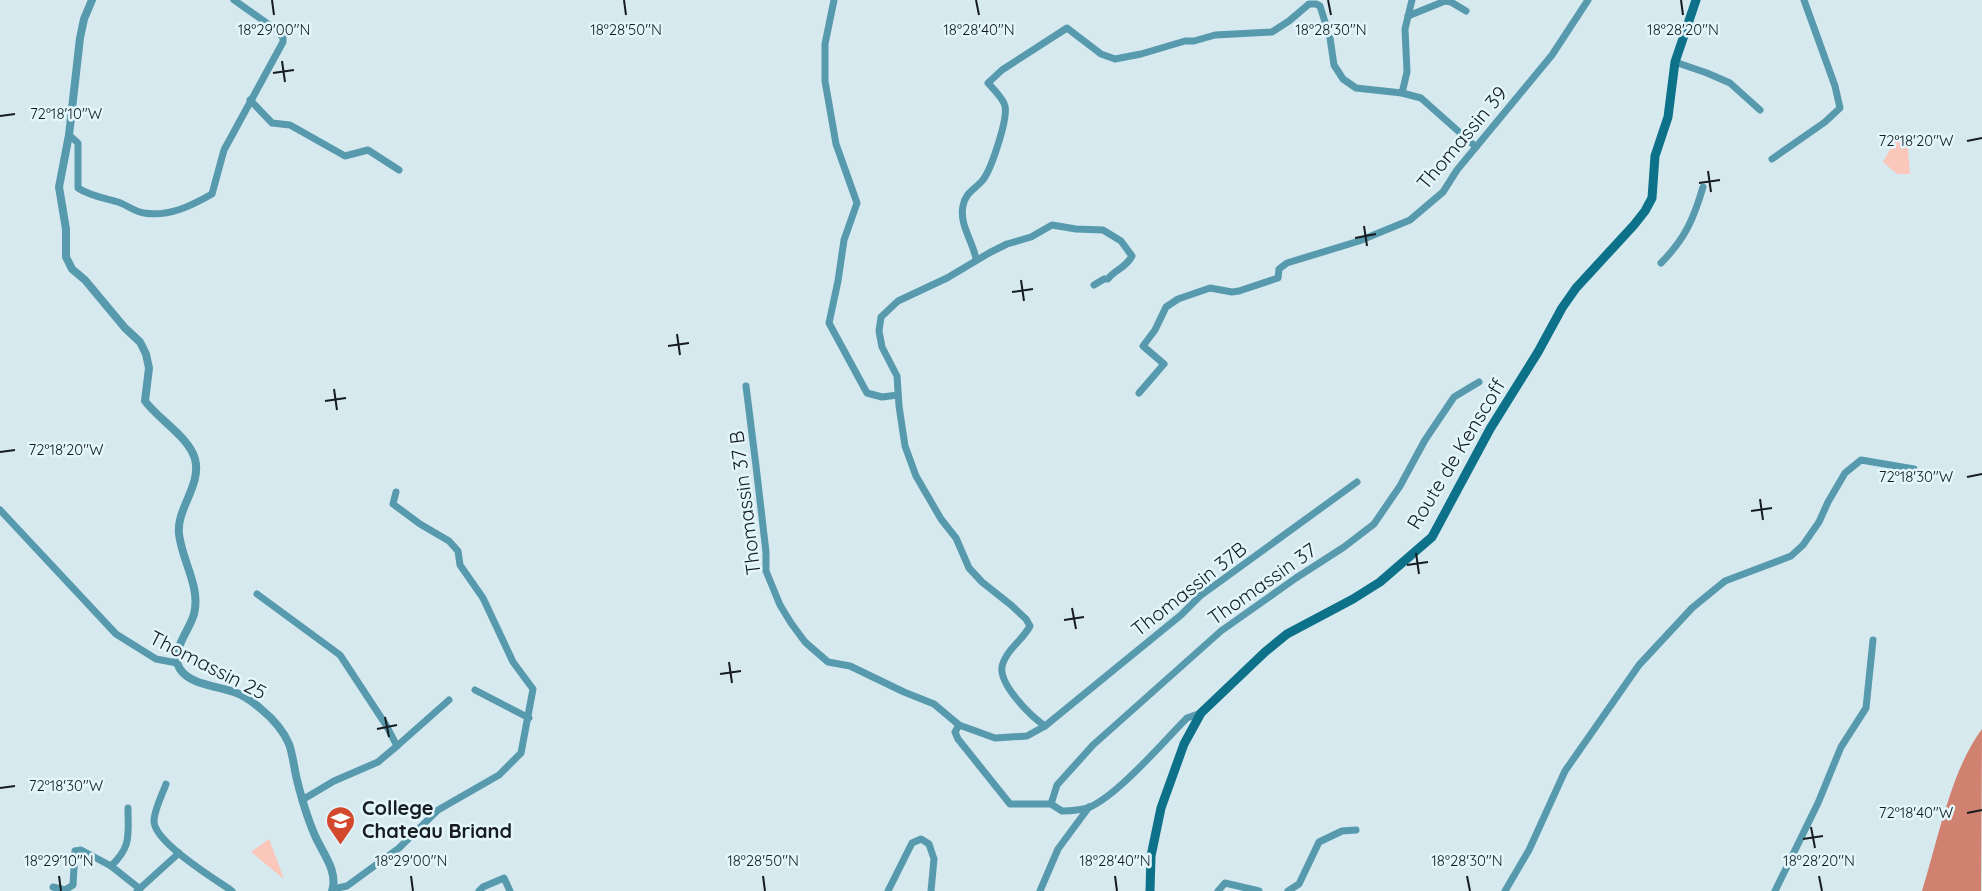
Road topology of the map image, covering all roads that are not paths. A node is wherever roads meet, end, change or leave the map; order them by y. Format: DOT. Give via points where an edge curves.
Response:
graph roads {
  1 [pos="92,0"];
  2 [pos="234,0"];
  3 [pos="834,0"];
  4 [pos="1412,0"];
  5 [pos="1588,0"];
  6 [pos="1696,0"];
  7 [pos="1804,0"];
  8 [pos="1466,11"];
  9 [pos="1408,16"];
  10 [pos="1675,62"];
  11 [pos="1402,93"];
  12 [pos="250,100"];
  13 [pos="1760,110"];
  14 [pos="69,135"];
  15 [pos="1476,147"];
  16 [pos="1772,159"];
  17 [pos="399,170"];
  18 [pos="1703,186"];
  19 [pos="976,259"];
  20 [pos="1661,262"];
  21 [pos="1094,285"];
  22 [pos="1479,382"];
  23 [pos="746,386"];
  24 [pos="1138,393"];
  25 [pos="898,394"];
  26 [pos="1914,469"];
  27 [pos="1357,482"];
  28 [pos="396,492"];
  29 [pos="0,510"];
  30 [pos="257,594"];
  31 [pos="1873,640"];
  32 [pos="177,663"];
  33 [pos="475,690"];
  34 [pos="449,700"];
  35 [pos="1201,713"];
  36 [pos="529,718"];
  37 [pos="959,725"];
  38 [pos="1045,726"];
  39 [pos="397,746"];
  40 [pos="166,784"];
  41 [pos="302,800"];
  42 [pos="1051,804"];
  43 [pos="1089,807"];
  44 [pos="128,808"];
  45 [pos="1356,830"];
  46 [pos="179,853"];
  47 [pos="111,866"];
  48 [pos="53,887"];
  49 [pos="139,890"];
  50 [pos="333,890"];
  51 [pos="232,891"];
  52 [pos="479,891"];
  53 [pos="510,891"];
  54 [pos="888,891"];
  55 [pos="932,891"];
  56 [pos="1040,891"];
  57 [pos="1150,891"];
  58 [pos="1218,891"];
  59 [pos="1259,891"];
  60 [pos="1288,891"];
  61 [pos="1505,891"];
  62 [pos="1775,891"];
  1 -- 14 [label="street" via="80,38"];
  2 -- 12 [label="street" via="283,38"];
  3 -- 25 [label="street" via="825,44 825,81 836,144 857,203 844,240 829,323 867,393 882,397"];
  4 -- 9 [label="street"];
  5 -- 15 [label="street, Thomassin 39" via="1552,55"];
  6 -- 10 [label="main road, Route de Kenscoff"];
  7 -- 16 [label="street" via="1836,86 1840,108"];
  8 -- 9 [label="street" via="1445,2"];
  9 -- 11 [label="street" via="1404,29 1407,72"];
  10 -- 13 [label="street" via="1730,83"];
  10 -- 35 [label="main road, Route de Kenscoff" via="1668,117 1655,156 1652,198 1634,225 1562,308 1432,537 1380,582 1287,634"];
  11 -- 15 [label="street" via="1421,98"];
  11 -- 19 [label="street" via="1356,87 1343,79 1334,65 1320,6 1312,3 1272,32 1215,35 1115,59 1101,54 1067,28 988,83 1006,110 990,167 983,180 969,192 962,209"];
  12 -- 14 [label="street" via="224,150 212,194 189,207 166,213 143,213 78,188 78,143"];
  12 -- 17 [label="street" via="272,123 290,125 345,156 368,150"];
  14 -- 32 [label="street" via="59,187 66,257 72,269 140,342 149,368 146,401 154,414 187,443 195,458 195,478 179,532 195,608 180,644"];
  15 -- 24 [label="street, Thomassin 39" via="1443,192 1410,220 1287,263 1279,269 1278,278 1239,291 1210,288 1166,307 1143,346 1164,364"];
  18 -- 20 [label="street" via="1691,223"];
  19 -- 21 [label="street" via="1052,225 1103,230 1132,256 1127,266"];
  19 -- 25 [label="street" via="898,301 881,317 882,347 897,376"];
  22 -- 42 [label="street, Thomassin 37" via="1454,397 1374,524 1221,632 1093,745 1057,785"];
  23 -- 37 [label="street, Thomassin 37 B" via="766,571 791,623 828,662 850,666 934,704"];
  25 -- 38 [label="street" via="905,446 916,476 956,538 969,568 1030,626 1011,648 1002,671 1007,686"];
  26 -- 61 [label="street" via="1861,460 1845,473 1819,522 1791,556 1725,581 1692,608 1639,665 1577,752"];
  27 -- 38 [label="street, Thomassin 37B" via="1200,597"];
  28 -- 36 [label="street" via="393,504 454,544 460,565 483,598 513,662 533,689"];
  29 -- 32 [label="street, Thomassin 25" via="116,634 156,659"];
  30 -- 39 [label="street" via="340,655"];
  31 -- 62 [label="street" via="1866,708 1841,747"];
  32 -- 41 [label="street, Thomassin 25" via="189,678 236,693 260,708 281,729 289,744"];
  33 -- 36 [label="street"];
  34 -- 39 [label="street"];
  35 -- 43 [label="street" via="1187,718 1119,786"];
  35 -- 57 [label="main road, Route de Kenscoff" via="1184,744 1161,808 1151,856"];
  36 -- 50 [label="street, Thomassin 25" via="522,753 499,775 438,810 399,848 347,886"];
  37 -- 38 [label="street, Thomassin 37B" via="995,738 1027,736"];
  37 -- 42 [label="street" via="955,732 958,739 1010,804"];
  39 -- 41 [label="street" via="378,762"];
  40 -- 46 [label="street" via="155,828"];
  41 -- 50 [label="street, Thomassin 25" via="331,867"];
  42 -- 43 [label="street" via="1062,812"];
  43 -- 56 [label="street" via="1058,849"];
  44 -- 47 [label="street" via="125,851"];
  45 -- 60 [label="street" via="1342,831 1319,842 1299,884"];
  46 -- 49 [label="street"];
  46 -- 51 [label="street"];
  47 -- 48 [label="street" via="77,849 73,885 65,890"];
  47 -- 49 [label="street"];
  52 -- 53 [label="street" via="504,878"];
  54 -- 55 [label="street" via="912,843 921,839 929,844 934,859"];
  58 -- 59 [label="street" via="1225,883"];
}
